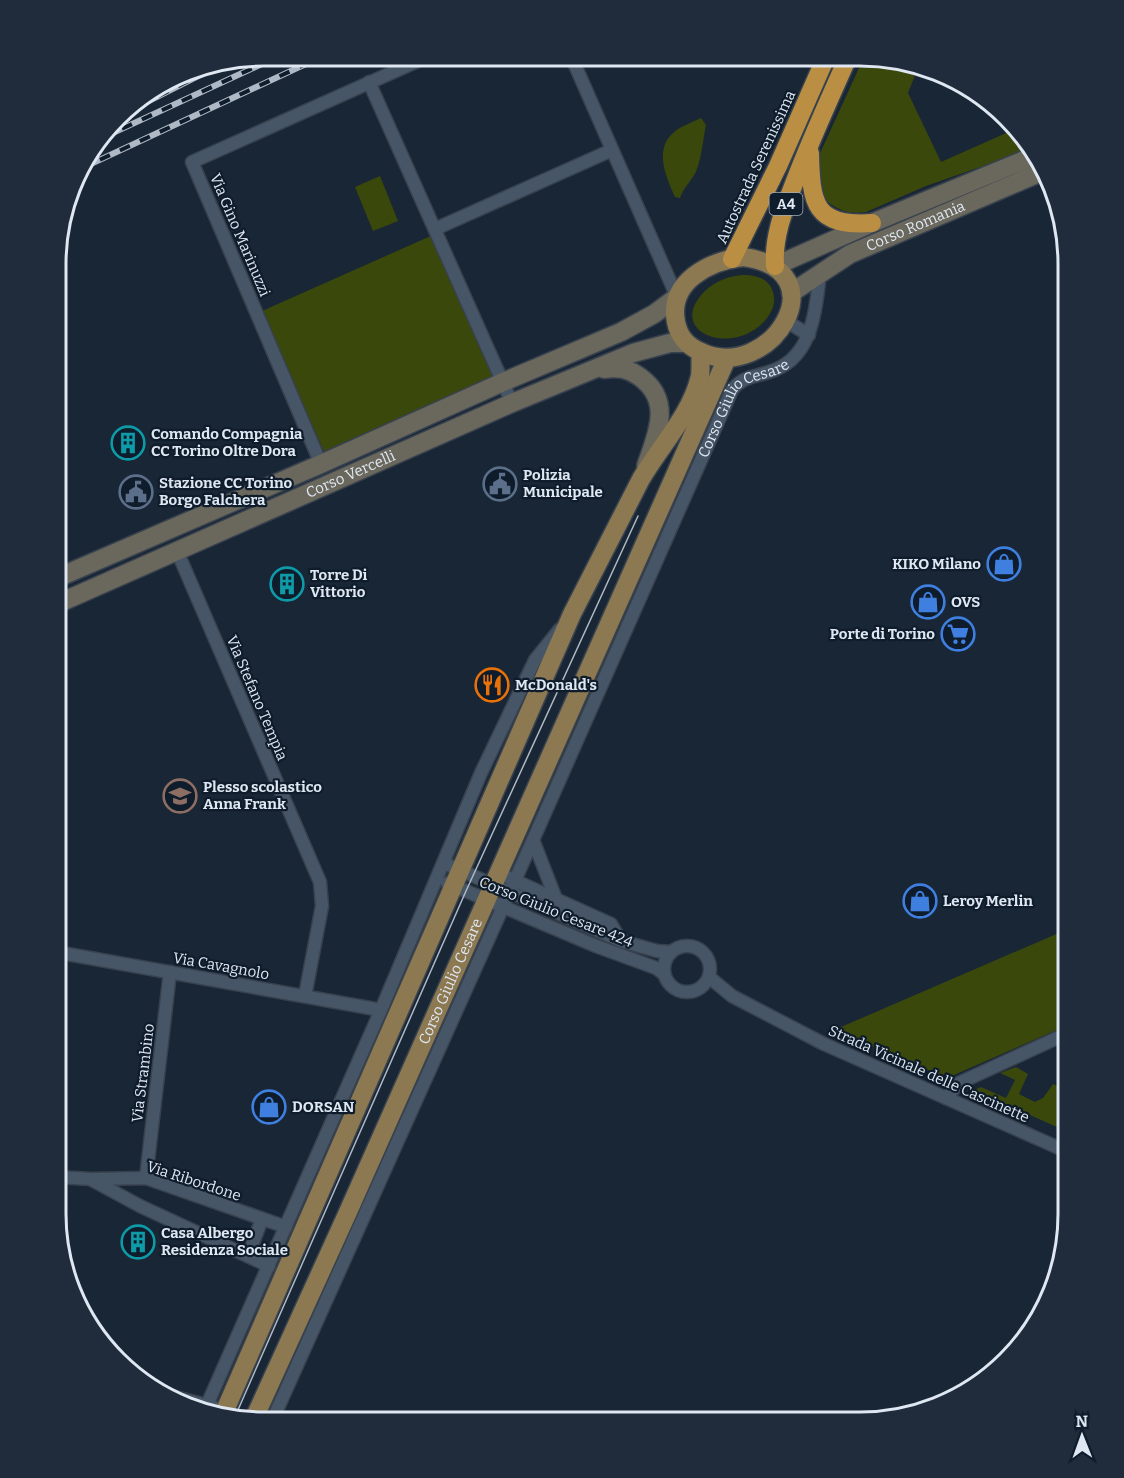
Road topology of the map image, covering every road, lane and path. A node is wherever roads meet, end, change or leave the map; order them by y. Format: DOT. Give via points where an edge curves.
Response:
graph roads {
  1 [pos="406,66"];
  2 [pos="575,66"];
  3 [pos="822,66"];
  4 [pos="844,66"];
  5 [pos="369,82"];
  6 [pos="812,138"];
  7 [pos="612,150"];
  8 [pos="1028,159"];
  9 [pos="1036,174"];
  10 [pos="872,223"];
  11 [pos="435,229"];
  12 [pos="732,259"];
  13 [pos="775,266"];
  14 [pos="820,274"];
  15 [pos="791,292"];
  16 [pos="677,297"];
  17 [pos="786,321"];
  18 [pos="809,335"];
  19 [pos="693,347"];
  20 [pos="727,358"];
  21 [pos="590,371"];
  22 [pos="503,382"];
  23 [pos="512,403"];
  24 [pos="321,464"];
  25 [pos="641,479"];
  26 [pos="654,544"];
  27 [pos="177,551"];
  28 [pos="66,574"];
  29 [pos="66,600"];
  30 [pos="572,614"];
  31 [pos="533,840"];
  32 [pos="444,862"];
  33 [pos="458,878"];
  34 [pos="437,879"];
  35 [pos="500,890"];
  36 [pos="556,899"];
  37 [pos="621,941"];
  38 [pos="671,952"];
  39 [pos="66,954"];
  40 [pos="170,972"];
  41 [pos="664,974"];
  42 [pos="709,977"];
  43 [pos="699,989"];
  44 [pos="305,996"];
  45 [pos="732,996"];
  46 [pos="381,1010"];
  47 [pos="1058,1038"];
  48 [pos="946,1098"];
  49 [pos="1058,1148"];
  50 [pos="327,1155"];
  51 [pos="66,1178"];
  52 [pos="146,1178"];
  53 [pos="91,1179"];
  54 [pos="262,1219"];
  55 [pos="286,1227"];
  56 [pos="248,1256"];
  57 [pos="268,1266"];
  58 [pos="208,1403"];
  59 [pos="226,1408"];
  60 [pos="257,1411"];
  61 [pos="276,1412"];
  1 -- 5 [label="street"];
  2 -- 7 [label="street"];
  3 -- 12 [label="highway, Autostrada Serenissima / A4"];
  4 -- 6 [label="highway, A4"];
  5 -- 11 [label="street"];
  5 -- 24 [label="street, Via Gino Marinuzzi" via="192,162"];
  6 -- 10 [label="highway" via="811,190 819,207 841,223"];
  6 -- 13 [label="highway, A4" via="777,230"];
  7 -- 11 [label="street"];
  7 -- 16 [label="street"];
  8 -- 10 [label="main road, Corso Romania"];
  9 -- 14 [label="main road, Corso Romania" via="850,254"];
  10 -- 13 [label="main road, Corso Romania"];
  11 -- 22 [label="street"];
  12 -- 13 [label="main road" via="754,259"];
  12 -- 16 [label="main road" via="694,274"];
  13 -- 15 [label="main road"];
  14 -- 15 [label="main road, Corso Romania"];
  14 -- 18 [label="street, Corso Giulio Cesare"];
  15 -- 17 [label="main road"];
  16 -- 19 [label="main road" via="674,309 678,331"];
  16 -- 22 [label="main road, Corso Vercelli" via="638,324"];
  17 -- 18 [label="street"];
  17 -- 20 [label="main road" via="763,346"];
  18 -- 26 [label="street, Corso Giulio Cesare" via="784,365 746,377 732,390"];
  19 -- 20 [label="main road"];
  19 -- 21 [label="main road, Corso Vercelli" via="660,345"];
  19 -- 25 [label="main road" via="700,375 676,425"];
  20 -- 26 [label="main road, Corso Giulio Cesare"];
  21 -- 23 [label="main road, Corso Vercelli"];
  21 -- 25 [label="main road" via="615,367 628,370 649,384 657,397 659,421"];
  22 -- 23 [label="street"];
  22 -- 24 [label="main road, Corso Vercelli"];
  23 -- 27 [label="main road, Corso Vercelli"];
  24 -- 28 [label="main road, Corso Vercelli"];
  25 -- 30 [label="main road"];
  26 -- 31 [label="street, Corso Giulio Cesare"];
  26 -- 35 [label="main road, Corso Giulio Cesare"];
  27 -- 29 [label="main road, Corso Vercelli"];
  27 -- 44 [label="street, Via Stefano Tempia" via="320,882 322,906"];
  30 -- 32 [label="street" via="535,660"];
  30 -- 33 [label="main road"];
  31 -- 35 [label="street, Corso Giulio Cesare"];
  31 -- 36 [label="street"];
  32 -- 33 [label="street, Corso Giulio Cesare 424"];
  32 -- 34 [label="street"];
  33 -- 34 [label="street, Corso Giulio Cesare 424"];
  33 -- 35 [label="street, Corso Giulio Cesare 424"];
  33 -- 50 [label="main road"];
  34 -- 46 [label="street"];
  35 -- 36 [label="street, Corso Giulio Cesare 424"];
  35 -- 37 [label="street, Corso Giulio Cesare 424"];
  35 -- 41 [label="street, Corso Giulio Cesare 424" via="596,946"];
  35 -- 60 [label="main road, Corso Giulio Cesare"];
  35 -- 61 [label="street, Corso Giulio Cesare"];
  36 -- 37 [label="street, Corso Giulio Cesare 424" via="611,924"];
  37 -- 38 [label="street, Corso Giulio Cesare 424"];
  38 -- 41 [label="street"];
  38 -- 42 [label="street" via="685,946 700,950 709,962"];
  39 -- 40 [label="street, Via Cavagnolo"];
  40 -- 44 [label="street, Via Cavagnolo"];
  40 -- 52 [label="street, Via Strambino"];
  41 -- 43 [label="street" via="677,991"];
  42 -- 43 [label="street"];
  42 -- 45 [label="street"];
  43 -- 45 [label="street"];
  44 -- 46 [label="street, Via Cavagnolo"];
  45 -- 48 [label="street, Strada Vicinale delle Cascinette" via="811,1038"];
  46 -- 50 [label="street"];
  47 -- 48 [label="street" via="959,1083"];
  48 -- 49 [label="street, Strada Vicinale delle Cascinette"];
  50 -- 55 [label="street"];
  50 -- 59 [label="main road"];
  51 -- 53 [label="street, Via Ribordone"];
  52 -- 53 [label="street, Via Ribordone"];
  52 -- 54 [label="street, Via Ribordone"];
  53 -- 56 [label="street, Via Ribordone"];
  54 -- 55 [label="street, Via Ribordone"];
  54 -- 56 [label="street"];
  55 -- 57 [label="street"];
  56 -- 57 [label="street, Via Ribordone"];
  57 -- 58 [label="street"];
}
